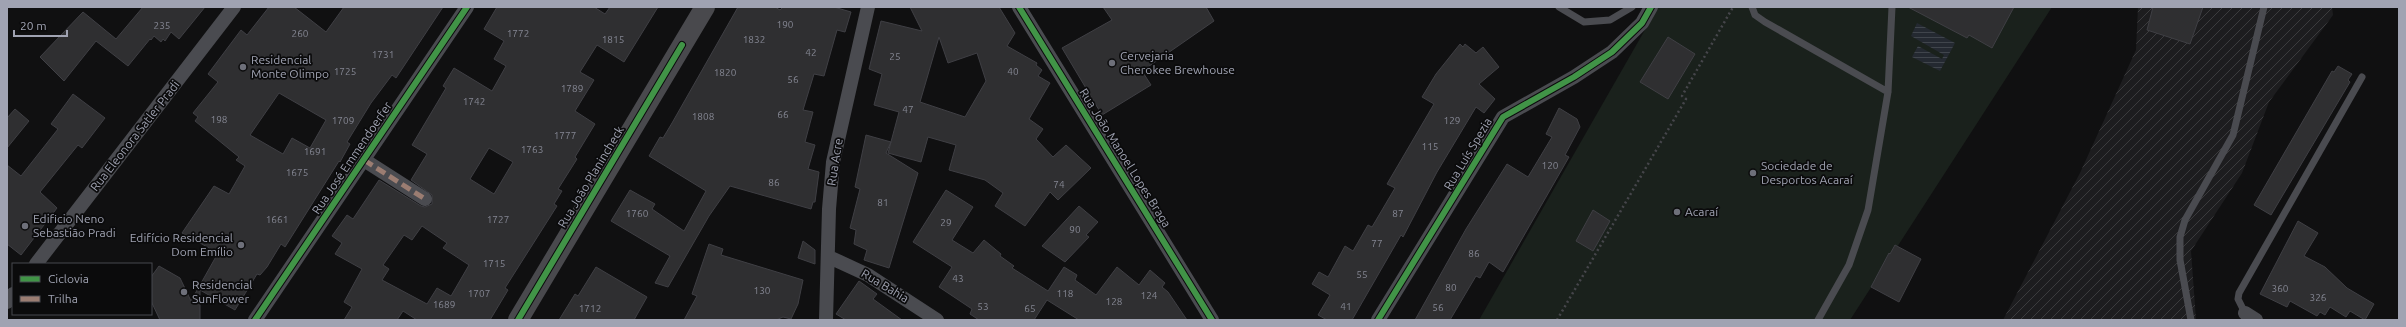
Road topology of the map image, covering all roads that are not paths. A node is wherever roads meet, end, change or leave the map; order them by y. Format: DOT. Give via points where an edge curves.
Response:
graph roads {
  1 [pos="234,7"];
  2 [pos="467,7"];
  3 [pos="704,7"];
  4 [pos="868,7"];
  5 [pos="1019,7"];
  6 [pos="1559,7"];
  7 [pos="1632,7"];
  8 [pos="1651,7"];
  9 [pos="1752,7"];
  10 [pos="1892,7"];
  11 [pos="2264,7"];
  12 [pos="2362,77"];
  13 [pos="1888,92"];
  14 [pos="364,160"];
  15 [pos="425,199"];
  16 [pos="829,257"];
  17 [pos="37,263"];
  18 [pos="2251,317"];
  19 [pos="254,320"];
  20 [pos="518,320"];
  21 [pos="826,320"];
  22 [pos="937,320"];
  23 [pos="1212,320"];
  24 [pos="1378,320"];
  25 [pos="1818,320"];
  26 [pos="2190,320"];
  1 -- 17 [label="street, Rua Eleonora Satler Pradi"];
  2 -- 14 [label="street, Rua José Emmendoerfer"];
  3 -- 20 [label="main road, Rua João Planincheck"];
  4 -- 16 [label="street, Rua Acre" via="833,162 829,209"];
  5 -- 23 [label="street, Rua João Manoel Lopes Braga"];
  6 -- 7 [label="lane" via="1584,22 1610,20"];
  8 -- 24 [label="street, Rua Luís Spezia" via="1642,23 1612,52 1574,77 1503,117"];
  9 -- 13 [label="lane" via="1755,15 1764,22"];
  10 -- 13 [label="lane"];
  11 -- 26 [label="lane" via="2233,135 2185,220 2180,237 2180,260"];
  12 -- 18 [label="lane" via="2238,293 2238,300"];
  13 -- 25 [label="lane" via="1868,210 1849,265"];
  14 -- 15 [label="street"];
  14 -- 19 [label="street, Rua José Emmendoerfer"];
  16 -- 21 [label="street, Rua Acre"];
  16 -- 22 [label="street, Rua Bahia" via="868,275"];
}
